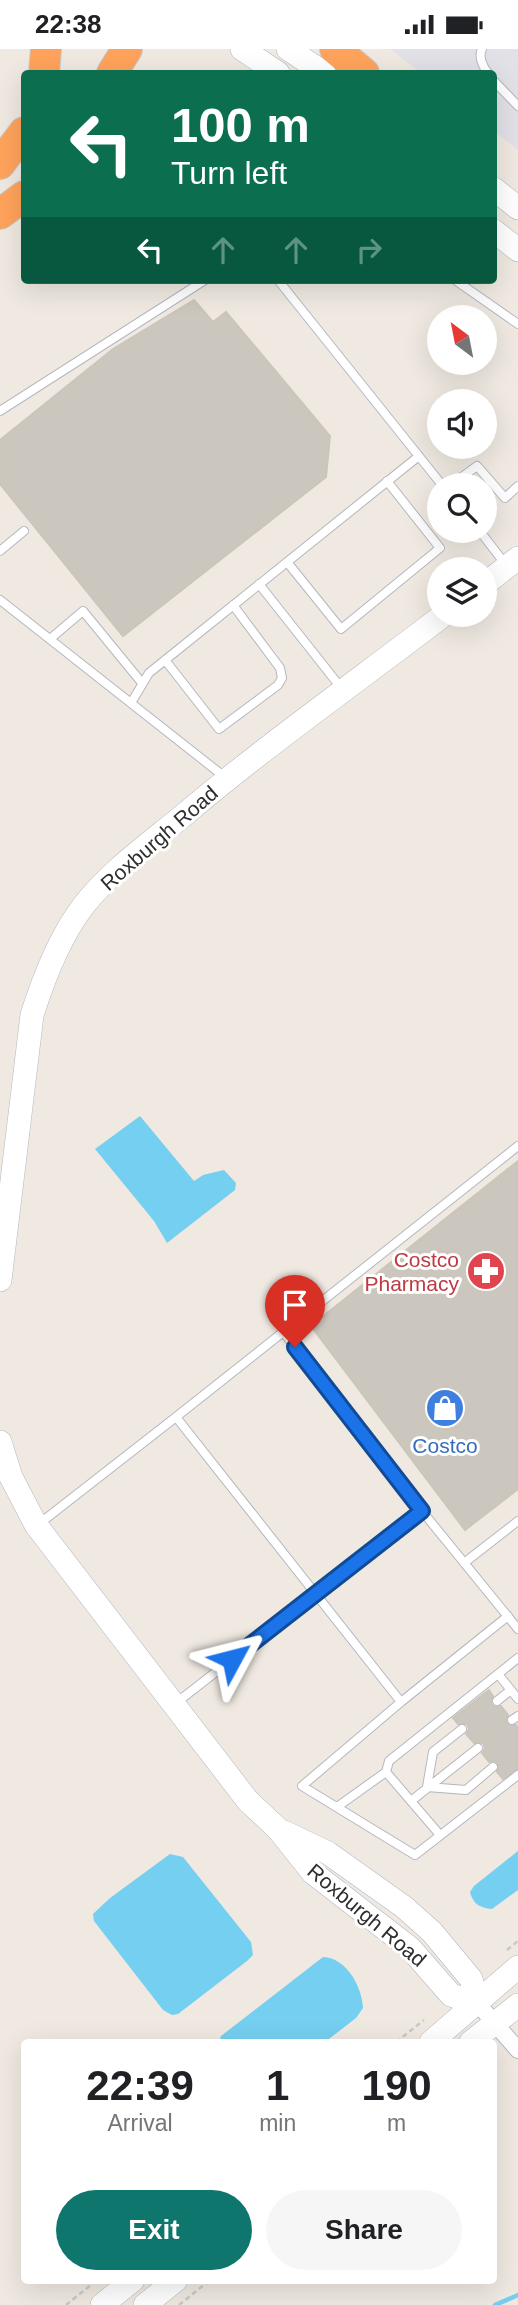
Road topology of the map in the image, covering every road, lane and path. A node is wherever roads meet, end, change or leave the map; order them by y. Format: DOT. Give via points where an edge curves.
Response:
graph roads {
  1 [pos="46,49"];
  2 [pos="127,49"];
  3 [pos="242,49"];
  4 [pos="288,49"];
  5 [pos="335,49"];
  6 [pos="482,49"];
  7 [pos="44,70"];
  8 [pos="114,70"];
  9 [pos="274,70"];
  10 [pos="320,70"];
  11 [pos="360,70"];
  12 [pos="486,70"];
  13 [pos="497,84"];
  14 [pos="518,106"];
  15 [pos="21,136"];
  16 [pos="0,164"];
  17 [pos="497,191"];
  18 [pos="21,197"];
  19 [pos="518,208"];
  20 [pos="0,214"];
  21 [pos="497,233"];
  22 [pos="518,250"];
  23 [pos="199,284"];
  24 [pos="281,284"];
  25 [pos="462,284"];
  26 [pos="518,324"];
  27 [pos="0,411"];
  28 [pos="419,456"];
  29 [pos="432,473"];
  30 [pos="467,473"];
  31 [pos="483,473"];
  32 [pos="387,481"];
  33 [pos="518,486"];
  34 [pos="497,489"];
  35 [pos="24,531"];
  36 [pos="492,543"];
  37 [pos="0,551"];
  38 [pos="287,562"];
  39 [pos="513,562"];
  40 [pos="497,575"];
  41 [pos="259,584"];
  42 [pos="0,600"];
  43 [pos="233,605"];
  44 [pos="428,627"];
  45 [pos="50,639"];
  46 [pos="166,660"];
  47 [pos="142,683"];
  48 [pos="344,691"];
  49 [pos="131,703"];
  50 [pos="227,778"];
  51 [pos="518,1146"];
  52 [pos="0,1280"];
  53 [pos="284,1332"];
  54 [pos="176,1417"];
  55 [pos="0,1442"];
  56 [pos="422,1511"];
  57 [pos="518,1521"];
  58 [pos="36,1525"];
  59 [pos="464,1563"];
  60 [pos="314,1595"];
  61 [pos="508,1616"];
  62 [pos="518,1629"];
  63 [pos="518,1658"];
  64 [pos="498,1674"];
  65 [pos="511,1690"];
  66 [pos="518,1699"];
  67 [pos="497,1701"];
  68 [pos="401,1702"];
  69 [pos="173,1705"];
  70 [pos="462,1729"];
  71 [pos="478,1748"];
  72 [pos="494,1767"];
  73 [pos="386,1772"];
  74 [pos="518,1775"];
  75 [pos="428,1787"];
  76 [pos="411,1801"];
  77 [pos="337,1807"];
  78 [pos="440,1835"];
  79 [pos="518,1941"];
  80 [pos="512,1959"];
  81 [pos="478,2004"];
  82 [pos="518,2005"];
  83 [pos="424,2020"];
  84 [pos="495,2023"];
  85 [pos="400,2039"];
  86 [pos="435,2039"];
  87 [pos="475,2039"];
  88 [pos="518,2050"];
  89 [pos="92,2284"];
  90 [pos="128,2284"];
  91 [pos="171,2284"];
  92 [pos="204,2284"];
  93 [pos="66,2305"];
  94 [pos="102,2305"];
  95 [pos="145,2305"];
  96 [pos="178,2305"];
  1 -- 7 [label="highway"];
  2 -- 8 [label="highway"];
  3 -- 9 [label="street"];
  4 -- 10 [label="street"];
  5 -- 11 [label="highway"];
  6 -- 12 [label="lane"];
  13 -- 14 [label="lane"];
  15 -- 16 [label="highway"];
  17 -- 19 [label="street"];
  18 -- 20 [label="highway"];
  21 -- 22 [label="street"];
  23 -- 27 [label="lane"];
  24 -- 28 [label="lane"];
  25 -- 26 [label="lane"];
  28 -- 29 [label="lane"];
  28 -- 32 [label="lane"];
  30 -- 31 [label="lane" via="477,466"];
  32 -- 38 [label="lane"];
  32 -- 38 [label="lane" via="440,548 341,629"];
  33 -- 34 [label="lane" via="505,498"];
  35 -- 37 [label="lane"];
  36 -- 39 [label="lane"];
  38 -- 41 [label="lane"];
  39 -- 40 [label="street"];
  41 -- 43 [label="lane"];
  41 -- 48 [label="lane"];
  42 -- 45 [label="lane"];
  43 -- 46 [label="lane"];
  43 -- 46 [label="lane" via="280,668 278,685 219,729"];
  44 -- 48 [label="street, Roxburgh Road"];
  45 -- 47 [label="lane" via="83,611"];
  45 -- 49 [label="lane"];
  46 -- 47 [label="lane"];
  47 -- 49 [label="lane"];
  48 -- 50 [label="street, Roxburgh Road"];
  49 -- 50 [label="lane"];
  50 -- 52 [label="street, Roxburgh Road" via="111,875 83,906 41,986 32,1015"];
  51 -- 53 [label="lane"];
  53 -- 54 [label="lane"];
  53 -- 56 [label="lane"];
  54 -- 58 [label="lane"];
  54 -- 60 [label="lane"];
  55 -- 58 [label="street, Roxburgh Road" via="11,1477"];
  56 -- 59 [label="lane"];
  56 -- 60 [label="lane"];
  57 -- 59 [label="lane"];
  58 -- 69 [label="street, Roxburgh Road"];
  59 -- 61 [label="lane"];
  60 -- 68 [label="lane"];
  60 -- 69 [label="lane"];
  61 -- 62 [label="lane"];
  61 -- 68 [label="lane"];
  63 -- 64 [label="lane"];
  64 -- 65 [label="lane"];
  64 -- 73 [label="lane" via="388,1761"];
  65 -- 66 [label="lane"];
  65 -- 67 [label="lane"];
  68 -- 77 [label="lane" via="302,1786"];
  69 -- 81 [label="street, Roxburgh Road" via="248,1801 278,1829 328,1853 432,1932 471,1979"];
  70 -- 75 [label="lane" via="433,1752"];
  71 -- 75 [label="lane"];
  72 -- 75 [label="lane" via="466,1790"];
  73 -- 76 [label="lane"];
  73 -- 77 [label="lane"];
  74 -- 78 [label="lane"];
  75 -- 76 [label="lane"];
  76 -- 78 [label="lane"];
  77 -- 78 [label="lane" via="415,1855"];
  79 -- 80 [label="path"];
  80 -- 81 [label="street"];
  81 -- 84 [label="street"];
  81 -- 86 [label="street"];
  82 -- 84 [label="street"];
  83 -- 85 [label="path"];
  84 -- 87 [label="street"];
  84 -- 88 [label="street"];
  89 -- 93 [label="path"];
  90 -- 94 [label="street"];
  91 -- 95 [label="street"];
  92 -- 96 [label="path"];
}
